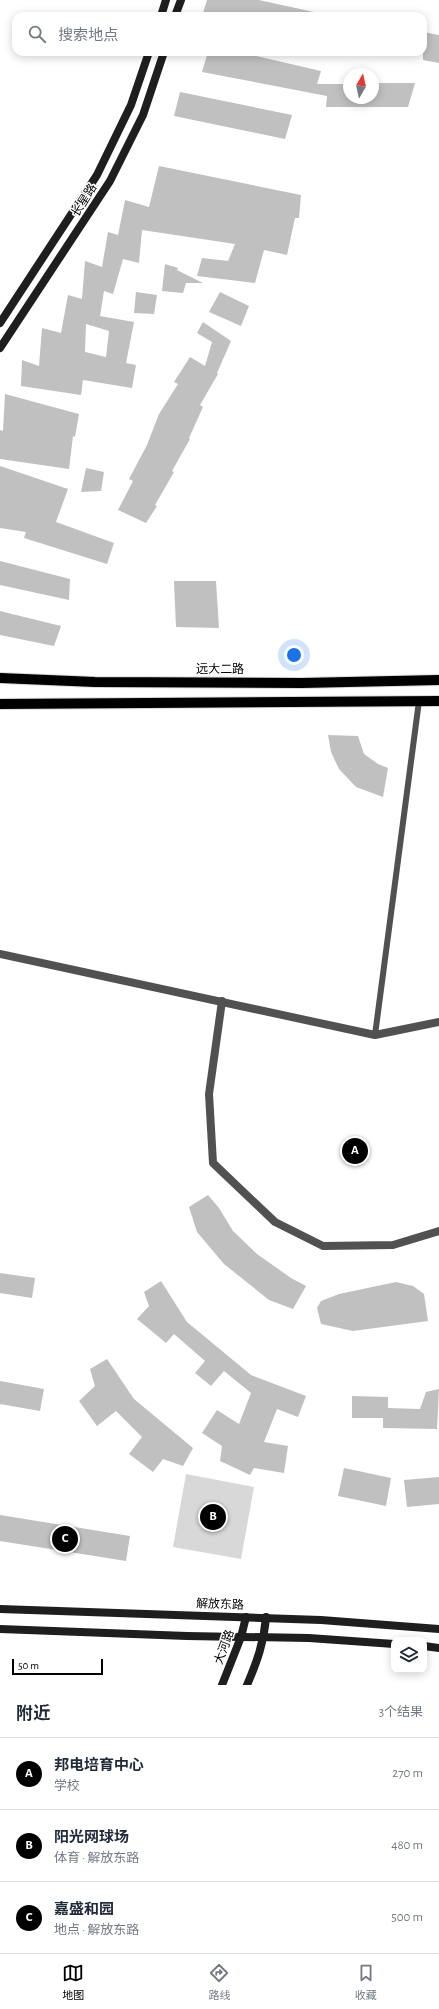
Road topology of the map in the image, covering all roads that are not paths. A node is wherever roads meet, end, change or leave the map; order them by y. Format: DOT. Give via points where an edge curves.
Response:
graph roads {
  1 [pos="166,0"];
  2 [pos="180,0"];
  3 [pos="162,12"];
  4 [pos="176,12"];
  5 [pos="148,56"];
  6 [pos="163,56"];
  7 [pos="0,323"];
  8 [pos="0,348"];
  9 [pos="0,678"];
  10 [pos="439,680"];
  11 [pos="419,701"];
  12 [pos="439,701"];
  13 [pos="0,704"];
  14 [pos="0,954"];
  15 [pos="222,1001"];
  16 [pos="439,1022"];
  17 [pos="375,1035"];
  18 [pos="439,1232"];
  19 [pos="0,1609"];
  20 [pos="246,1617"];
  21 [pos="266,1617"];
  22 [pos="0,1629"];
  23 [pos="439,1629"];
  24 [pos="241,1637"];
  25 [pos="264,1638"];
  26 [pos="391,1644"];
  27 [pos="427,1646"];
  28 [pos="439,1648"];
  29 [pos="222,1685"];
  30 [pos="247,1685"];
  1 -- 3 [label="main road"];
  2 -- 4 [label="main road"];
  5 -- 7 [label="main road, 长星路" via="131,105 97,175"];
  6 -- 8 [label="main road, 长星路" via="143,115 110,181"];
  9 -- 10 [label="main road, 远大二路" via="96,682 302,683"];
  11 -- 12 [label="main road"];
  11 -- 13 [label="main road"];
  11 -- 17 [label="lane"];
  14 -- 15 [label="street"];
  15 -- 17 [label="street"];
  15 -- 18 [label="street" via="209,1094 213,1163 275,1222 323,1246 393,1246"];
  16 -- 17 [label="street"];
  19 -- 20 [label="main road, 解放东路"];
  20 -- 21 [label="main road, 解放东路"];
  20 -- 24 [label="main road, 大河路"];
  21 -- 23 [label="main road, 解放东路"];
  21 -- 25 [label="main road"];
  22 -- 24 [label="main road"];
  24 -- 25 [label="main road"];
  24 -- 29 [label="main road, 大河路"];
  25 -- 26 [label="main road" via="309,1638"];
  25 -- 30 [label="main road" via="260,1656"];
  27 -- 28 [label="main road"];
}
